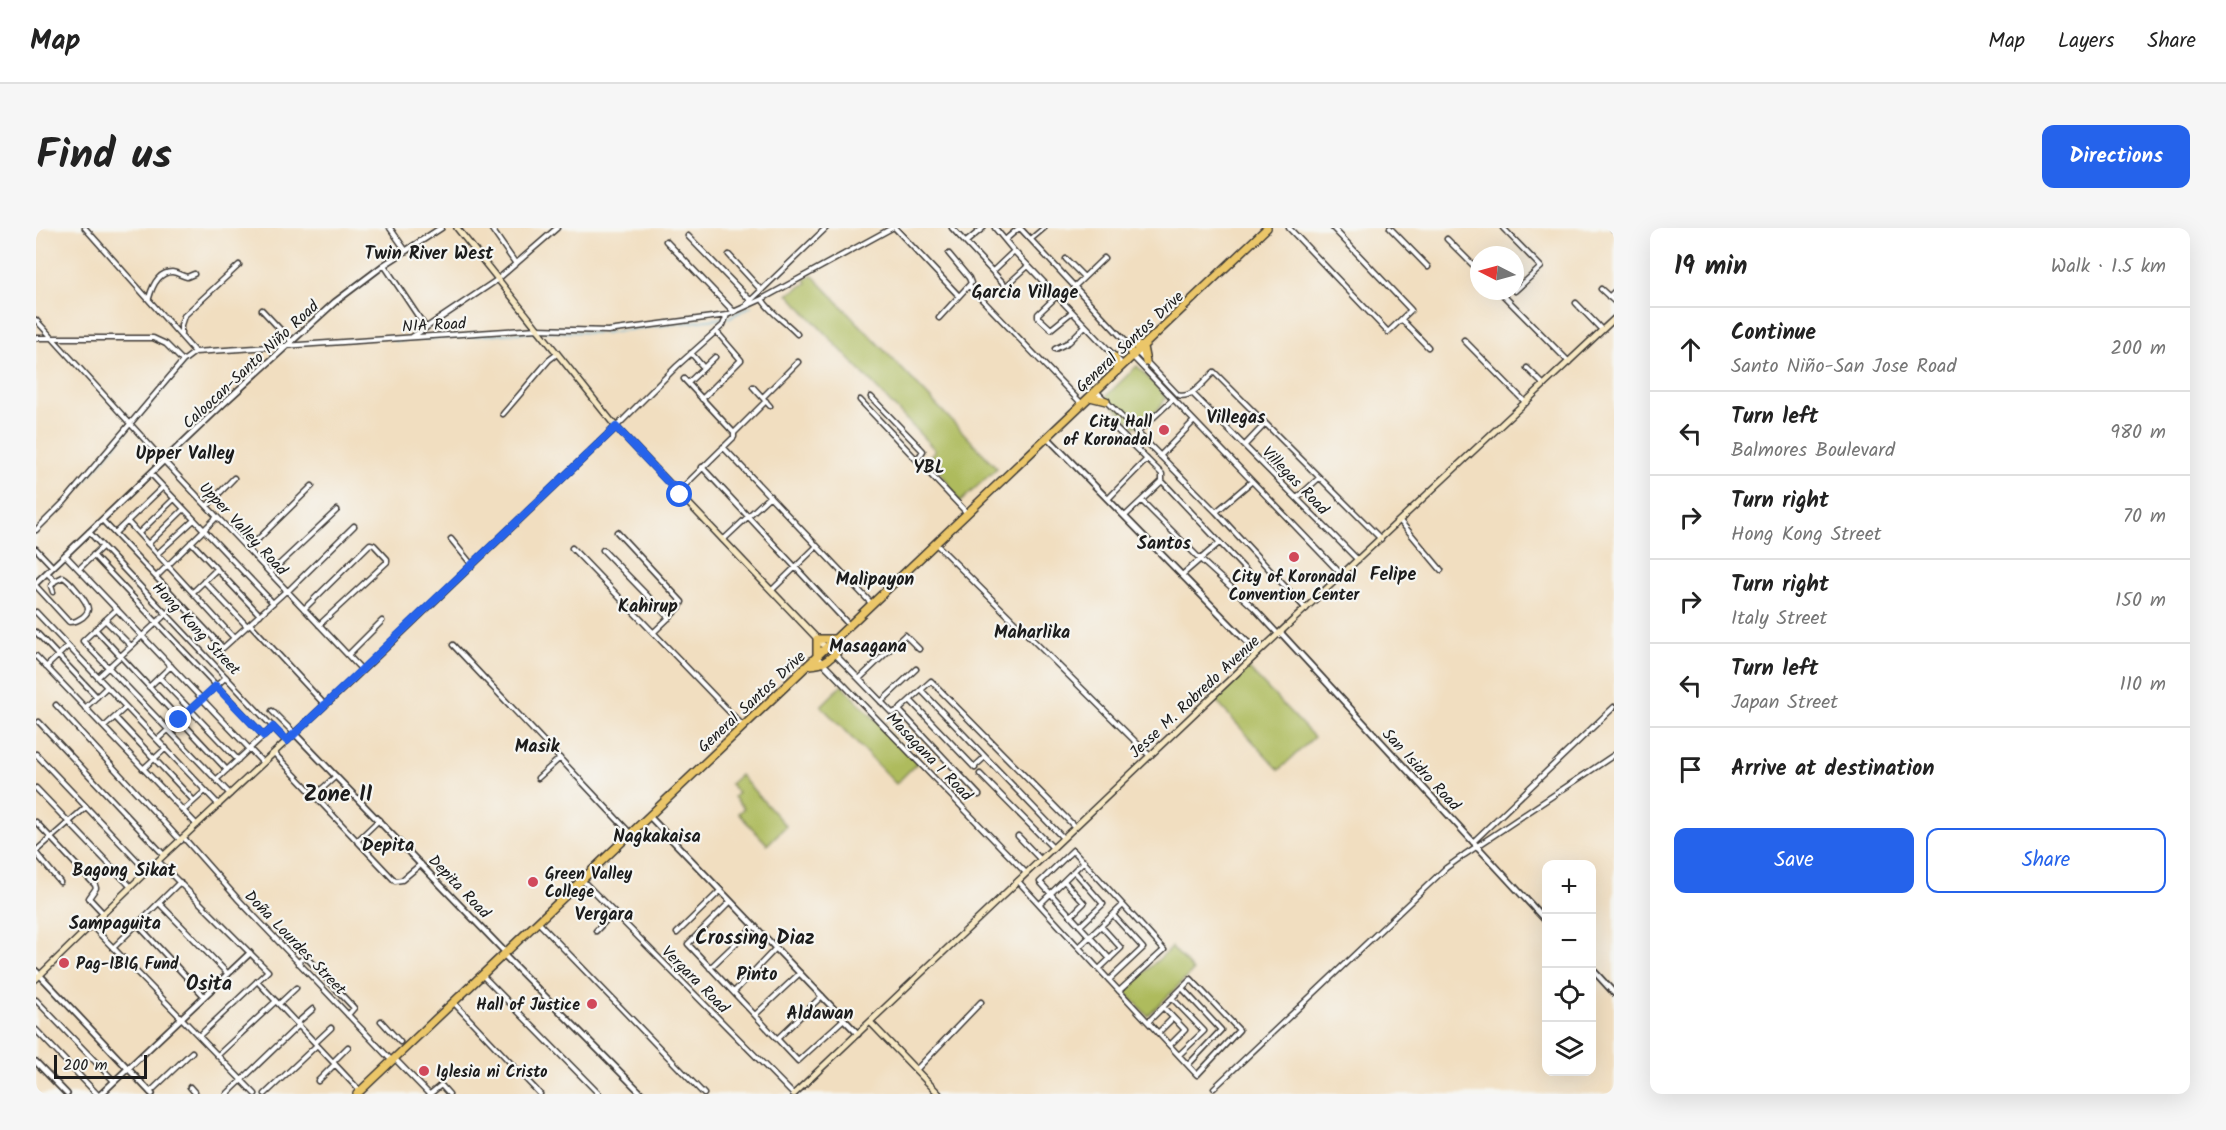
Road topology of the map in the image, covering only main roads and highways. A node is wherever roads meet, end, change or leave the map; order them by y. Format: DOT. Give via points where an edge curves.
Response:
graph roads {
  1 [pos="457,228"];
  2 [pos="1267,228"];
  3 [pos="1614,319"];
  4 [pos="1137,352"];
  5 [pos="1115,357"];
  6 [pos="1146,362"];
  7 [pos="1117,371"];
  8 [pos="1090,397"];
  9 [pos="1106,401"];
  10 [pos="616,427"];
  11 [pos="817,639"];
  12 [pos="836,639"];
  13 [pos="827,648"];
  14 [pos="817,657"];
  15 [pos="808,665"];
  16 [pos="37,975"];
  17 [pos="870,1022"];
  18 [pos="359,1092"];
  19 [pos="793,1094"];
  20 [pos="939,1094"];
  1 -- 10 [label="main road"];
  2 -- 4 [label="highway, General Santos Drive"];
  3 -- 17 [label="main road, Jesse M. Robredo Avenue"];
  4 -- 4 [label="highway" via="1128,344"];
  4 -- 6 [label="highway"];
  4 -- 7 [label="highway, General Santos Drive"];
  5 -- 7 [label="highway"];
  7 -- 8 [label="highway, General Santos Drive"];
  8 -- 9 [label="highway"];
  8 -- 12 [label="highway, General Santos Drive"];
  10 -- 11 [label="main road"];
  10 -- 16 [label="main road"];
  11 -- 12 [label="highway"];
  11 -- 13 [label="main road"];
  11 -- 14 [label="highway"];
  12 -- 13 [label="highway, General Santos Drive"];
  12 -- 15 [label="highway" via="837,652 824,664"];
  13 -- 14 [label="highway, General Santos Drive"];
  14 -- 15 [label="highway, General Santos Drive"];
  15 -- 18 [label="highway, General Santos Drive"];
  17 -- 19 [label="main road, Jesse M. Robredo Avenue"];
  17 -- 20 [label="main road"];
}
